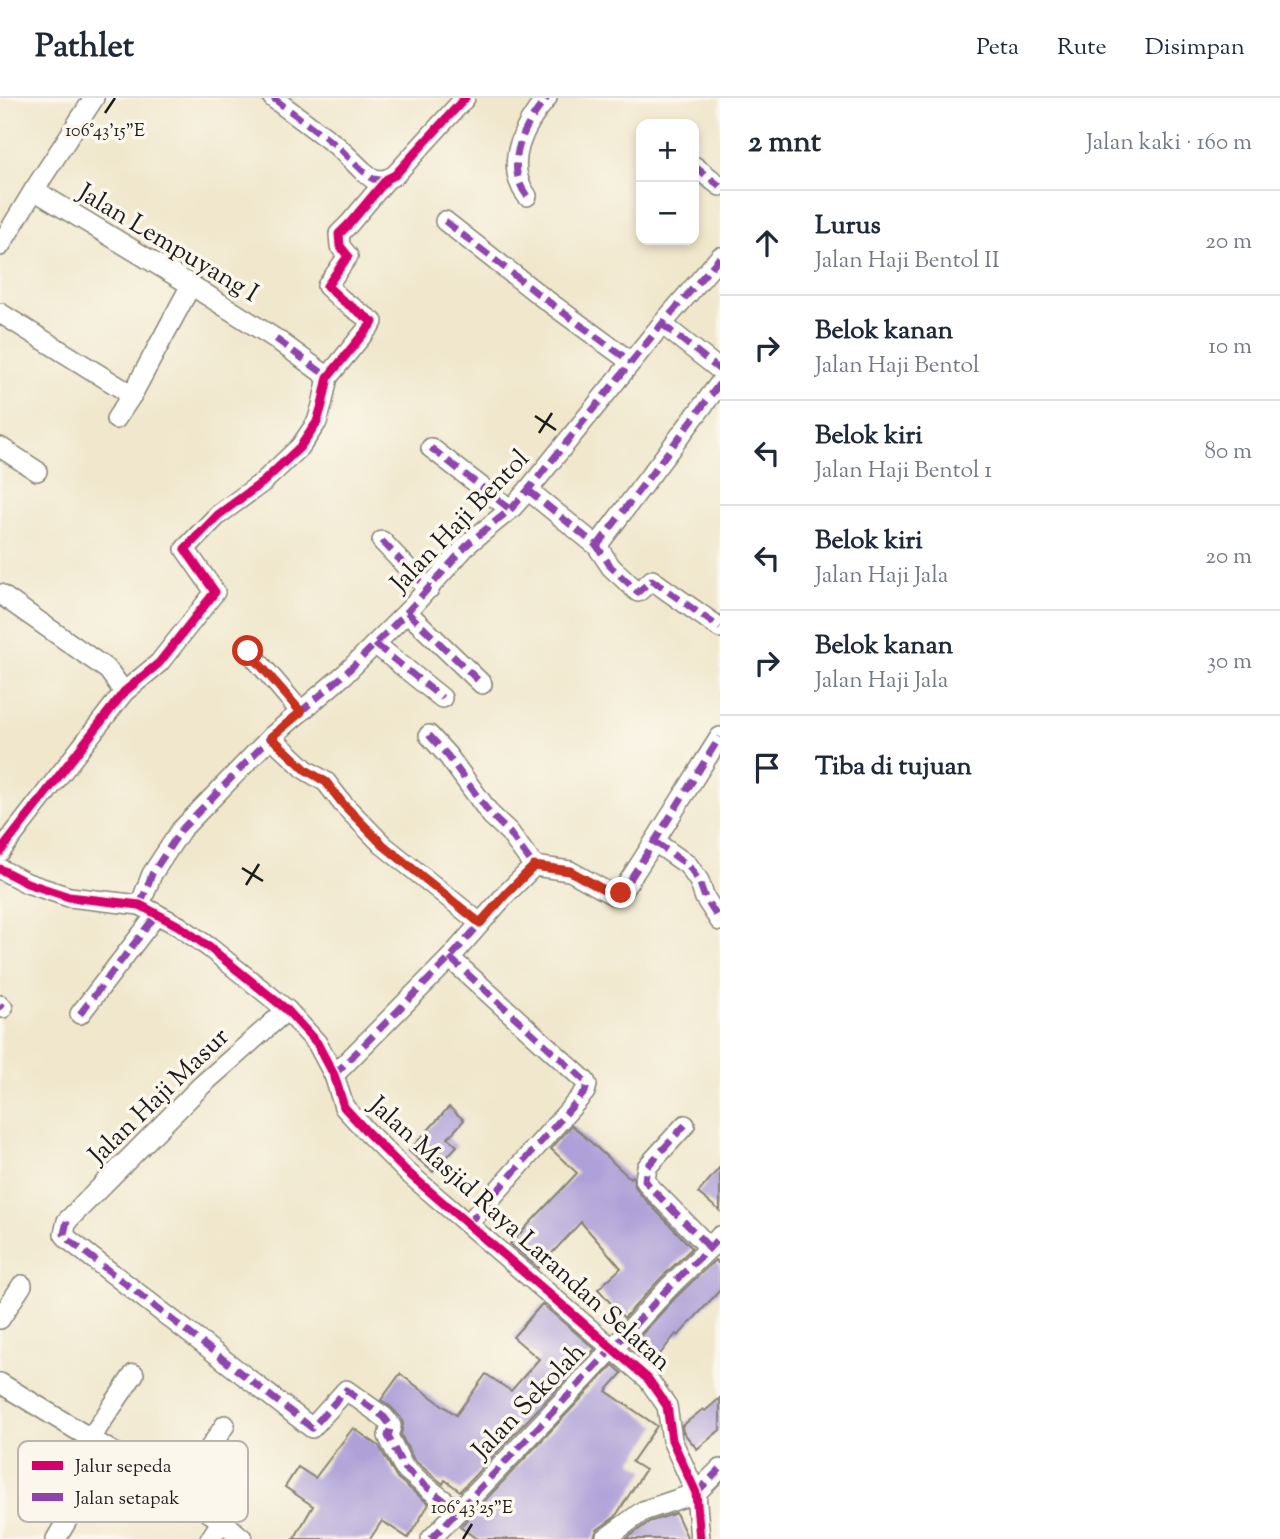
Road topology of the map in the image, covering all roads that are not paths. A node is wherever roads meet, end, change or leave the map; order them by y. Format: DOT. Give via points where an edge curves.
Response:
graph roads {
  1 [pos="94,98"];
  2 [pos="273,98"];
  3 [pos="466,98"];
  4 [pos="547,98"];
  5 [pos="699,170"];
  6 [pos="387,179"];
  7 [pos="720,186"];
  8 [pos="34,190"];
  9 [pos="527,196"];
  10 [pos="445,221"];
  11 [pos="0,246"];
  12 [pos="720,257"];
  13 [pos="191,285"];
  14 [pos="0,313"];
  15 [pos="662,324"];
  16 [pos="631,362"];
  17 [pos="720,370"];
  18 [pos="328,377"];
  19 [pos="720,383"];
  20 [pos="132,395"];
  21 [pos="116,419"];
  22 [pos="0,447"];
  23 [pos="430,448"];
  24 [pos="37,471"];
  25 [pos="528,490"];
  26 [pos="510,509"];
  27 [pos="382,541"];
  28 [pos="597,546"];
  29 [pos="430,588"];
  30 [pos="0,594"];
  31 [pos="407,612"];
  32 [pos="720,628"];
  33 [pos="375,644"];
  34 [pos="248,651"];
  35 [pos="482,684"];
  36 [pos="124,692"];
  37 [pos="442,698"];
  38 [pos="301,712"];
  39 [pos="429,735"];
  40 [pos="271,737"];
  41 [pos="720,737"];
  42 [pos="655,842"];
  43 [pos="0,852"];
  44 [pos="534,866"];
  45 [pos="0,869"];
  46 [pos="148,909"];
  47 [pos="720,921"];
  48 [pos="480,923"];
  49 [pos="450,958"];
  50 [pos="287,1010"];
  51 [pos="79,1014"];
  52 [pos="334,1075"];
  53 [pos="685,1125"];
  54 [pos="468,1224"];
  55 [pos="715,1242"];
  56 [pos="22,1285"];
  57 [pos="0,1319"];
  58 [pos="612,1349"];
  59 [pos="134,1374"];
  60 [pos="2,1390"];
  61 [pos="225,1425"];
  62 [pos="90,1439"];
  63 [pos="93,1441"];
  64 [pos="214,1441"];
  65 [pos="720,1469"];
  66 [pos="696,1493"];
  67 [pos="458,1511"];
  68 [pos="66,1522"];
  69 [pos="221,1522"];
  70 [pos="223,1522"];
  71 [pos="56,1539"];
  72 [pos="210,1539"];
  73 [pos="243,1539"];
  74 [pos="431,1539"];
  75 [pos="605,1539"];
  76 [pos="701,1539"];
  1 -- 8 [label="street"];
  2 -- 6 [label="street" via="373,179"];
  3 -- 6 [label="street"];
  4 -- 9 [label="street" via="536,111 516,159 516,172"];
  5 -- 7 [label="street"];
  6 -- 18 [label="street" via="339,234 340,246 348,256 327,286 373,322"];
  8 -- 11 [label="street"];
  8 -- 13 [label="street, Jalan Lempuyang I"];
  10 -- 16 [label="street"];
  12 -- 15 [label="street, Jalan Haji Bentol"];
  13 -- 18 [label="street, Jalan Lempuyang I"];
  13 -- 20 [label="street"];
  14 -- 20 [label="street"];
  15 -- 16 [label="street, Jalan Haji Bentol"];
  15 -- 17 [label="street"];
  16 -- 25 [label="street, Jalan Haji Bentol"];
  18 -- 36 [label="street" via="317,422 300,447 218,515 185,550 215,592 159,663"];
  19 -- 28 [label="street"];
  20 -- 21 [label="street"];
  22 -- 24 [label="street"];
  23 -- 26 [label="street"];
  25 -- 26 [label="street, Jalan Haji Bentol"];
  25 -- 28 [label="street"];
  26 -- 29 [label="street, Jalan Haji Bentol" via="469,543"];
  27 -- 29 [label="street"];
  28 -- 32 [label="street" via="638,593 652,580"];
  29 -- 31 [label="street, Jalan Haji Bentol"];
  30 -- 36 [label="street" via="108,670"];
  31 -- 33 [label="street, Jalan Haji Bentol"];
  31 -- 35 [label="street"];
  33 -- 37 [label="street"];
  33 -- 38 [label="street, Jalan Haji Bentol"];
  34 -- 38 [label="street"];
  36 -- 43 [label="street"];
  38 -- 40 [label="street, Jalan Haji Bentol"];
  39 -- 44 [label="street"];
  40 -- 46 [label="street, Jalan Haji Bentol" via="181,830 152,874"];
  40 -- 48 [label="street" via="326,782 383,845"];
  41 -- 42 [label="street"];
  42 -- 44 [label="street" via="617,895 570,871"];
  42 -- 47 [label="street" via="688,865"];
  44 -- 48 [label="street"];
  45 -- 46 [label="street, Jalan Masjid Raya Larandan Selatan" via="69,897"];
  46 -- 50 [label="street, Jalan Masjid Raya Larandan Selatan" via="200,941"];
  46 -- 51 [label="street, Jalan Haji Bentol"];
  48 -- 49 [label="street"];
  49 -- 52 [label="street"];
  49 -- 54 [label="street" via="587,1085"];
  50 -- 52 [label="street, Jalan Masjid Raya Larandan Selatan" via="317,1043"];
  50 -- 67 [label="street, Jalan Haji Masur" via="202,1085 67,1221 64,1234 312,1428 346,1390 391,1426 388,1436 404,1468"];
  52 -- 54 [label="street, Jalan Masjid Raya Larandan Selatan" via="345,1107 368,1133"];
  53 -- 55 [label="street" via="647,1167 645,1180"];
  54 -- 58 [label="street, Jalan Masjid Raya Larandan Selatan"];
  55 -- 58 [label="street, Jalan Sekolah"];
  56 -- 57 [label="street"];
  58 -- 66 [label="street, Jalan Masjid Raya Larandan Selatan" via="648,1379 667,1406 672,1440"];
  58 -- 67 [label="street, Jalan Sekolah"];
  59 -- 62 [label="street"];
  60 -- 62 [label="street"];
  61 -- 64 [label="street"];
  62 -- 63 [label="street"];
  65 -- 66 [label="street"];
  66 -- 75 [label="street" via="643,1511"];
  66 -- 76 [label="street, Jalan Masjid Raya Larandan Selatan"];
  67 -- 74 [label="street, Jalan Sekolah"];
  68 -- 71 [label="street"];
  69 -- 72 [label="street"];
  70 -- 73 [label="street"];
}
